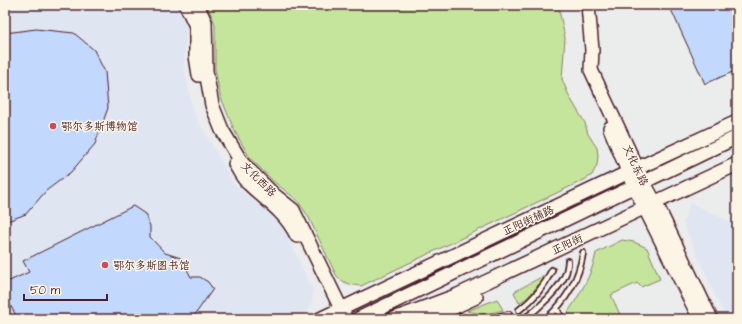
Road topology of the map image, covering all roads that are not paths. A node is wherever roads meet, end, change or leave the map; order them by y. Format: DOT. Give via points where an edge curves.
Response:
graph roads {
  1 [pos="186,5"];
  2 [pos="197,5"];
  3 [pos="581,5"];
  4 [pos="588,5"];
  5 [pos="737,122"];
  6 [pos="737,137"];
  7 [pos="737,164"];
  8 [pos="633,171"];
  9 [pos="737,173"];
  10 [pos="639,183"];
  11 [pos="652,209"];
  12 [pos="583,252"];
  13 [pos="568,261"];
  14 [pos="552,270"];
  15 [pos="557,309"];
  16 [pos="519,310"];
  17 [pos="509,314"];
  18 [pos="335,316"];
  19 [pos="457,316"];
  20 [pos="358,319"];
  21 [pos="394,319"];
  22 [pos="428,319"];
  23 [pos="470,319"];
  24 [pos="480,319"];
  25 [pos="524,319"];
  26 [pos="546,319"];
  27 [pos="562,319"];
  28 [pos="700,319"];
  29 [pos="711,319"];
  1 -- 18 [label="street, 文化西路" via="196,26 196,56 202,99 224,146 246,181 291,224"];
  2 -- 18 [label="street, 文化西路" via="205,22 206,71 212,105 222,130 242,163 293,210"];
  3 -- 8 [label="street, 文化东路" via="586,72"];
  4 -- 8 [label="street, 文化东路" via="591,70"];
  5 -- 8 [label="street, 正阳街辅路"];
  6 -- 10 [label="street"];
  7 -- 11 [label="street, 正阳街"];
  8 -- 10 [label="street, 文化东路"];
  8 -- 18 [label="street, 正阳街辅路"];
  9 -- 11 [label="street"];
  10 -- 11 [label="street, 文化东路"];
  10 -- 20 [label="street"];
  11 -- 21 [label="street, 正阳街" via="458,295"];
  11 -- 22 [label="street"];
  11 -- 28 [label="street, 文化东路"];
  11 -- 29 [label="street, 文化东路"];
  12 -- 15 [label="lane" via="581,266 573,285"];
  13 -- 25 [label="lane" via="566,273 559,284 545,302"];
  14 -- 16 [label="lane" via="546,284"];
  15 -- 26 [label="lane"];
  15 -- 27 [label="lane"];
  17 -- 24 [label="lane"];
  19 -- 23 [label="lane"];
}
